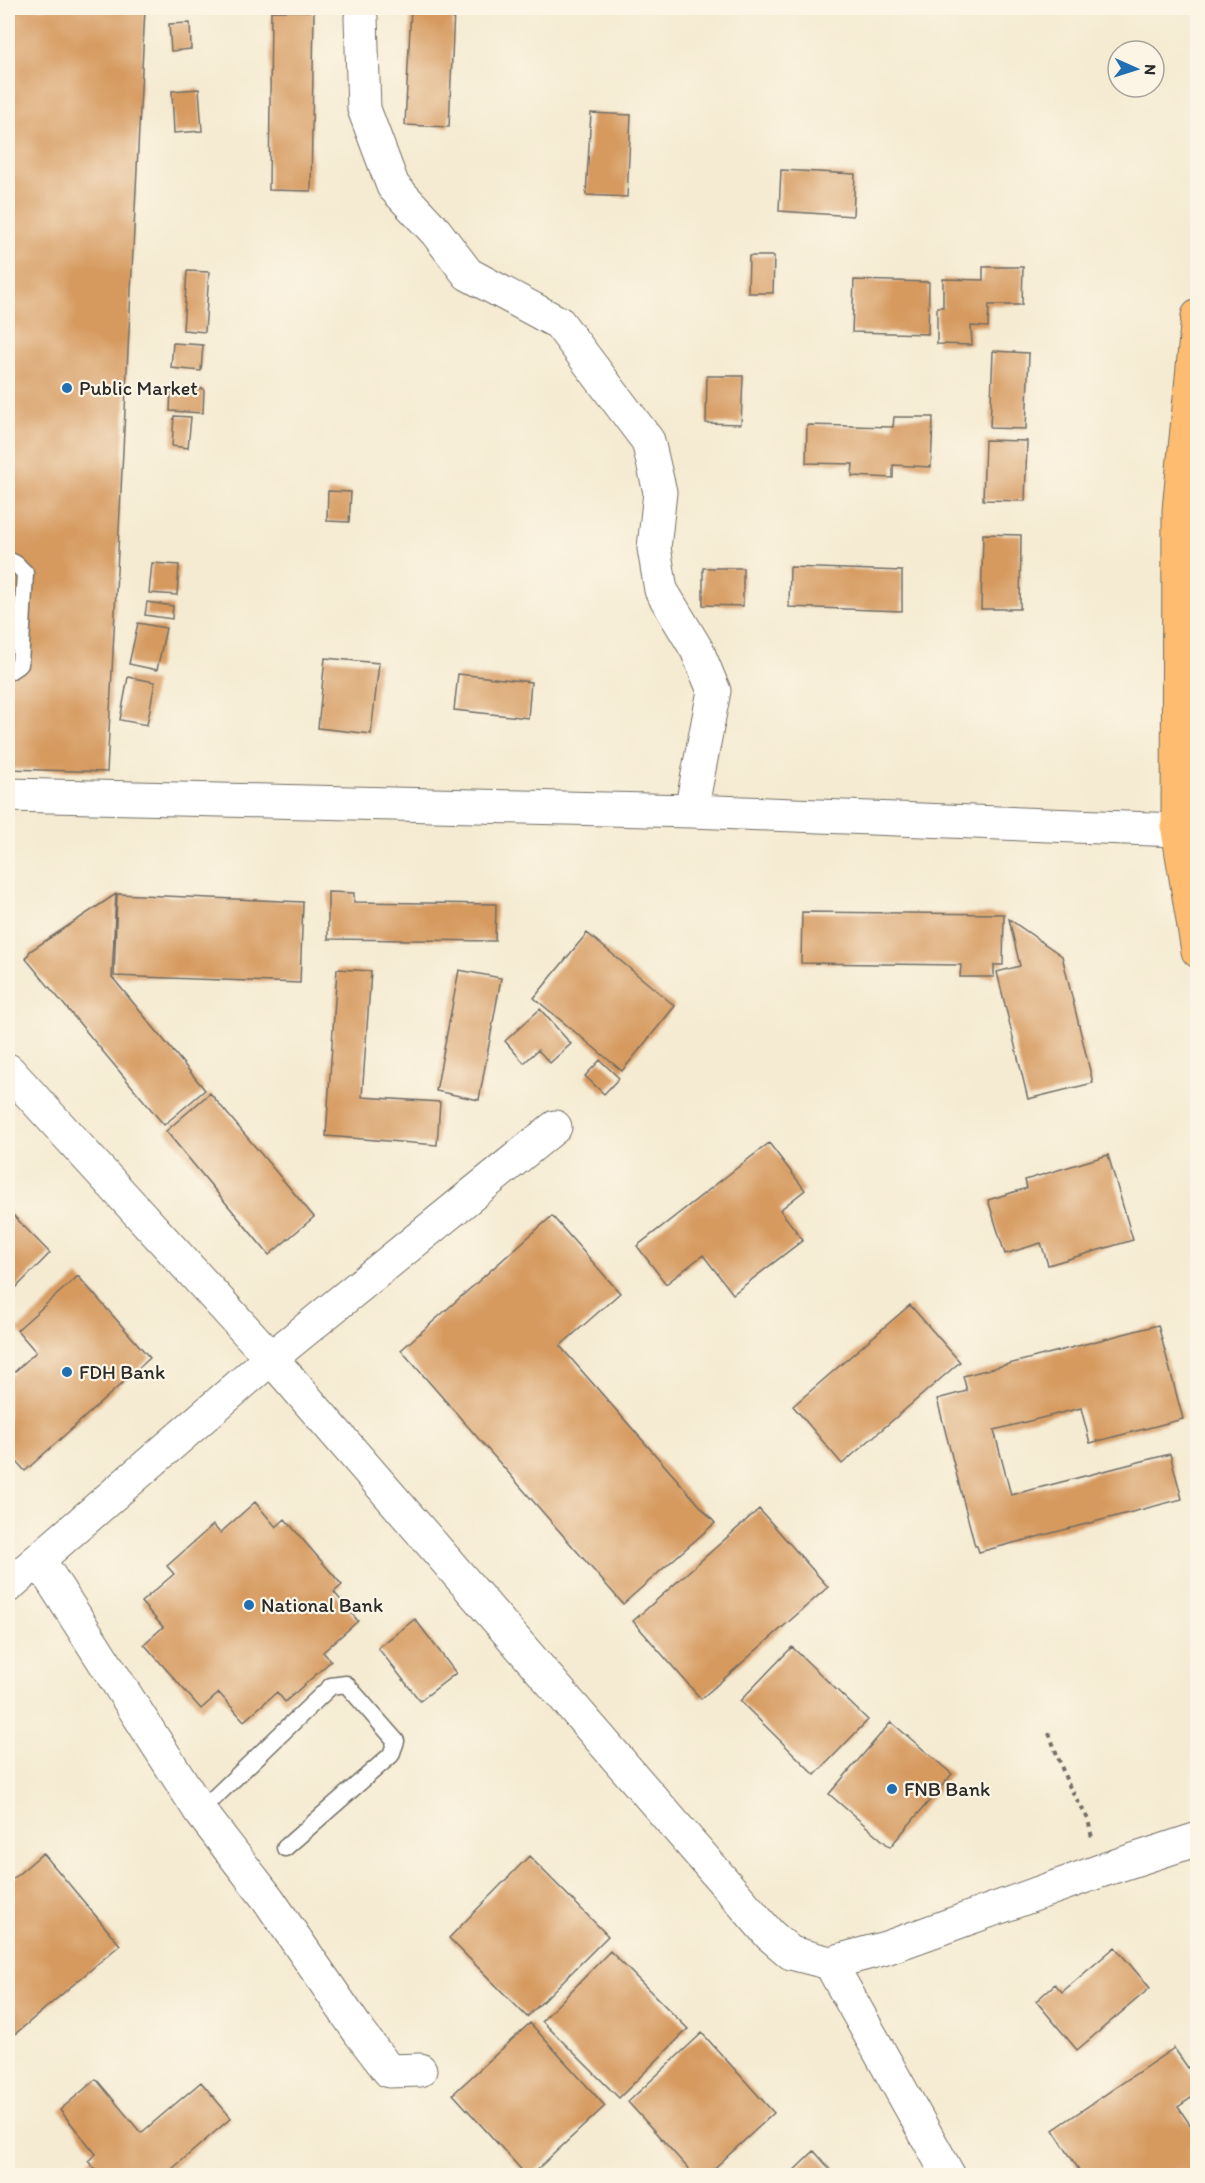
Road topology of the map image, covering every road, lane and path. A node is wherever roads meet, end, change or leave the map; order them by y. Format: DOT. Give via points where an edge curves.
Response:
graph roads {
  1 [pos="361,18"];
  2 [pos="1197,316"];
  3 [pos="8,560"];
  4 [pos="8,672"];
  5 [pos="8,795"];
  6 [pos="691,811"];
  7 [pos="1188,832"];
  8 [pos="1197,951"];
  9 [pos="8,1070"];
  10 [pos="555,1127"];
  11 [pos="271,1358"];
  12 [pos="39,1560"];
  13 [pos="8,1586"];
  14 [pos="1049,1733"];
  15 [pos="215,1797"];
  16 [pos="1197,1839"];
  17 [pos="285,1848"];
  18 [pos="1100,1870"];
  19 [pos="830,1963"];
  20 [pos="420,2070"];
  21 [pos="949,2175"];
  1 -- 6 [label="street" via="364,109 393,186 468,274 559,323 648,441 660,492 654,548 661,590 697,650 714,691"];
  2 -- 7 [label="main road" via="1179,510"];
  3 -- 4 [label="lane" via="25,573 20,664"];
  5 -- 6 [label="street"];
  6 -- 7 [label="street"];
  7 -- 8 [label="main road"];
  9 -- 11 [label="street"];
  10 -- 11 [label="street"];
  11 -- 12 [label="street"];
  11 -- 19 [label="street" via="770,1935 791,1953"];
  12 -- 13 [label="street"];
  12 -- 20 [label="street" via="200,1811 268,1899 360,2034 389,2071"];
  14 -- 18 [label="path" via="1067,1782 1088,1819"];
  15 -- 17 [label="lane" via="331,1686 346,1684 396,1740 391,1755"];
  16 -- 18 [label="street"];
  18 -- 19 [label="street" via="886,1948"];
  19 -- 21 [label="street"];
}
